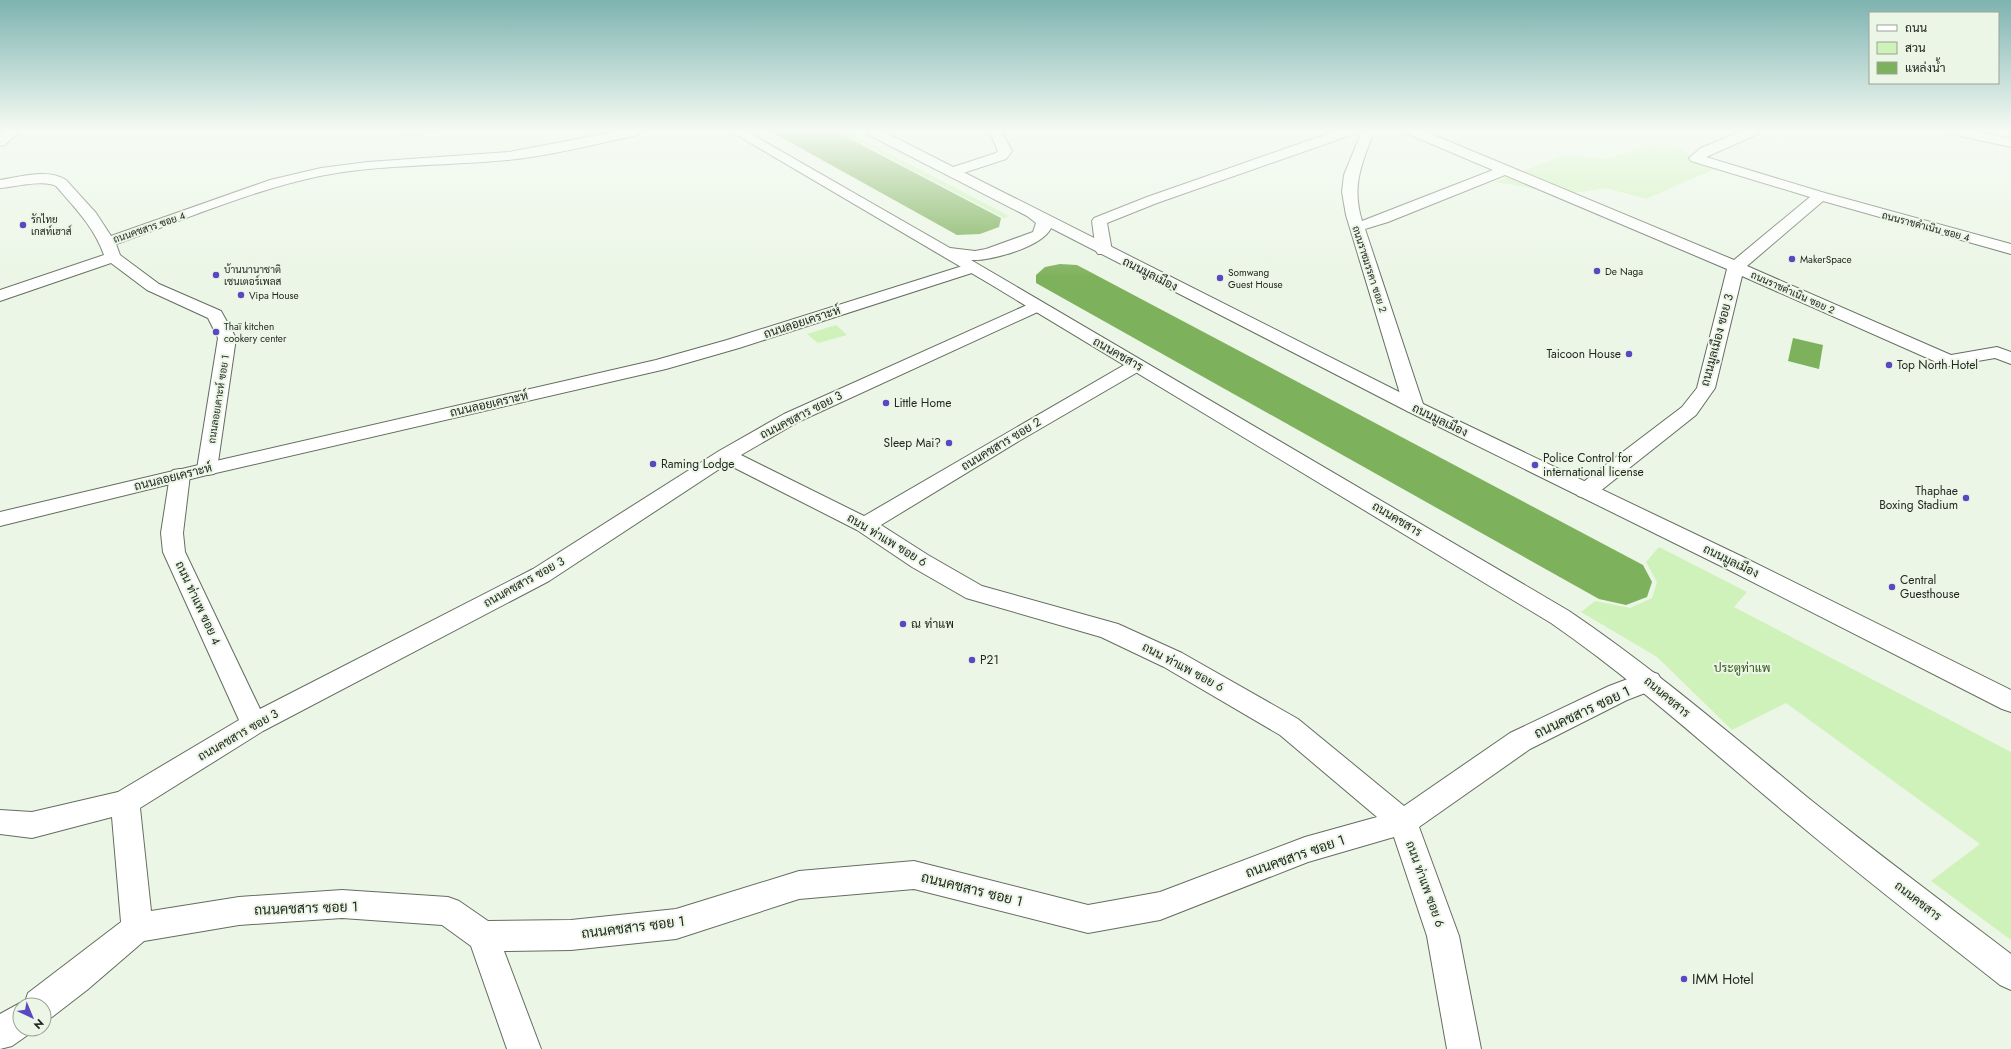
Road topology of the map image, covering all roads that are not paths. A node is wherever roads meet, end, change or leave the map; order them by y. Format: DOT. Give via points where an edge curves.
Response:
graph roads {
  1 [pos="32,180"];
  2 [pos="56,180"];
  3 [pos="288,180"];
  4 [pos="821,180"];
  5 [pos="967,180"];
  6 [pos="1209,180"];
  7 [pos="1350,180"];
  8 [pos="1479,180"];
  9 [pos="1528,180"];
  10 [pos="1768,180"];
  11 [pos="0,184"];
  12 [pos="1820,196"];
  13 [pos="1033,214"];
  14 [pos="1357,226"];
  15 [pos="940,248"];
  16 [pos="110,249"];
  17 [pos="2011,249"];
  18 [pos="1104,251"];
  19 [pos="1736,267"];
  20 [pos="972,268"];
  21 [pos="996,281"];
  22 [pos="0,296"];
  23 [pos="1036,306"];
  24 [pos="2011,359"];
  25 [pos="1137,365"];
  26 [pos="1414,407"];
  27 [pos="726,455"];
  28 [pos="207,469"];
  29 [pos="180,475"];
  30 [pos="1586,490"];
  31 [pos="0,519"];
  32 [pos="865,525"];
  33 [pos="1650,681"];
  34 [pos="2011,702"];
  35 [pos="254,724"];
  36 [pos="125,802"];
  37 [pos="0,822"];
  38 [pos="1403,822"];
  39 [pos="137,928"];
  40 [pos="484,936"];
  41 [pos="2011,974"];
  42 [pos="50,997"];
  43 [pos="524,1049"];
  44 [pos="1464,1049"];
  1 -- 11 [label="street, ถนนลอยเคาะห์ ซอย 1"];
  2 -- 16 [label="street, ถนนลอยเคาะห์ ซอย 1" via="92,216"];
  3 -- 16 [label="street, ถนนคชสาร ซอย 4"];
  4 -- 15 [label="street, ถนนคชสาร"];
  5 -- 13 [label="street, ถนนมูลเมือง"];
  6 -- 18 [label="street" via="1099,221"];
  7 -- 14 [label="street, ถนนราชมรรคา ซอย 2" via="1350,200"];
  8 -- 14 [label="street" via="1382,219"];
  9 -- 19 [label="street, ถนนราชดำเนิน ซอย 2"];
  10 -- 12 [label="street, ถนนราชดำเนิน ซอย 4"];
  12 -- 17 [label="street, ถนนราชดำเนิน ซอย 4"];
  12 -- 19 [label="street"];
  13 -- 15 [label="street" via="1044,222 1043,229 1038,235 990,254 962,255"];
  13 -- 18 [label="street, ถนนมูลเมือง"];
  14 -- 26 [label="street, ถนนราชมรรคา ซอย 2"];
  15 -- 20 [label="street, ถนนคชสาร"];
  16 -- 22 [label="street, ถนนคชสาร ซอย 4"];
  16 -- 28 [label="street, ถนนลอยเคาะห์ ซอย 1" via="153,286 215,315 227,338"];
  18 -- 21 [label="street" via="1072,242 1054,243 997,266 993,273"];
  18 -- 26 [label="street, ถนนมูลเมือง"];
  19 -- 24 [label="street, ถนนราชดำเนิน ซอย 2" via="1949,360 1997,352"];
  19 -- 30 [label="street, ถนนมูลเมือง ซอย 3" via="1706,388 1689,411"];
  20 -- 21 [label="street, ถนนคชสาร"];
  20 -- 28 [label="street, ถนนลอยเคราะห์" via="660,365"];
  21 -- 23 [label="street, ถนนคชสาร"];
  23 -- 25 [label="street, ถนนคชสาร"];
  23 -- 27 [label="street, ถนนคชสาร ซอย 3" via="791,418"];
  25 -- 32 [label="street, ถนนคชสาร ซอย 2"];
  25 -- 33 [label="street, ถนนคชสาร" via="1522,593 1589,636"];
  26 -- 30 [label="street, ถนนมูลเมือง"];
  27 -- 32 [label="street, ถนน ท่าแพ ซอย 6"];
  27 -- 35 [label="street, ถนนคชสาร ซอย 3" via="541,575"];
  28 -- 29 [label="street, ถนนลอยเคราะห์"];
  29 -- 31 [label="street, ถนนลอยเคราะห์"];
  29 -- 35 [label="street, ถนน ท่าแพ ซอย 4" via="172,533 174,552"];
  30 -- 34 [label="street, ถนนมูลเมือง"];
  32 -- 38 [label="street, ถนน ท่าแพ ซอย 6" via="974,592 1109,630 1173,660 1289,727"];
  33 -- 38 [label="street, ถนนคชสาร ซอย 1" via="1618,693 1520,742"];
  33 -- 41 [label="street, ถนนคชสาร" via="1784,794"];
  35 -- 36 [label="street, ถนนคชสาร ซอย 3"];
  36 -- 37 [label="street, ถนนคชสาร ซอย 3" via="32,825"];
  36 -- 39 [label="street"];
  38 -- 40 [label="street, ถนนคชสาร ซอย 1" via="1305,850 1160,906 1088,919 914,875 799,885 676,924 571,934"];
  38 -- 44 [label="street, ถนน ท่าแพ ซอย 6" via="1443,936"];
  39 -- 40 [label="street, ถนนคชสาร ซอย 1" via="239,911 342,904 448,911"];
  39 -- 42 [label="street"];
  40 -- 43 [label="street"];
}
